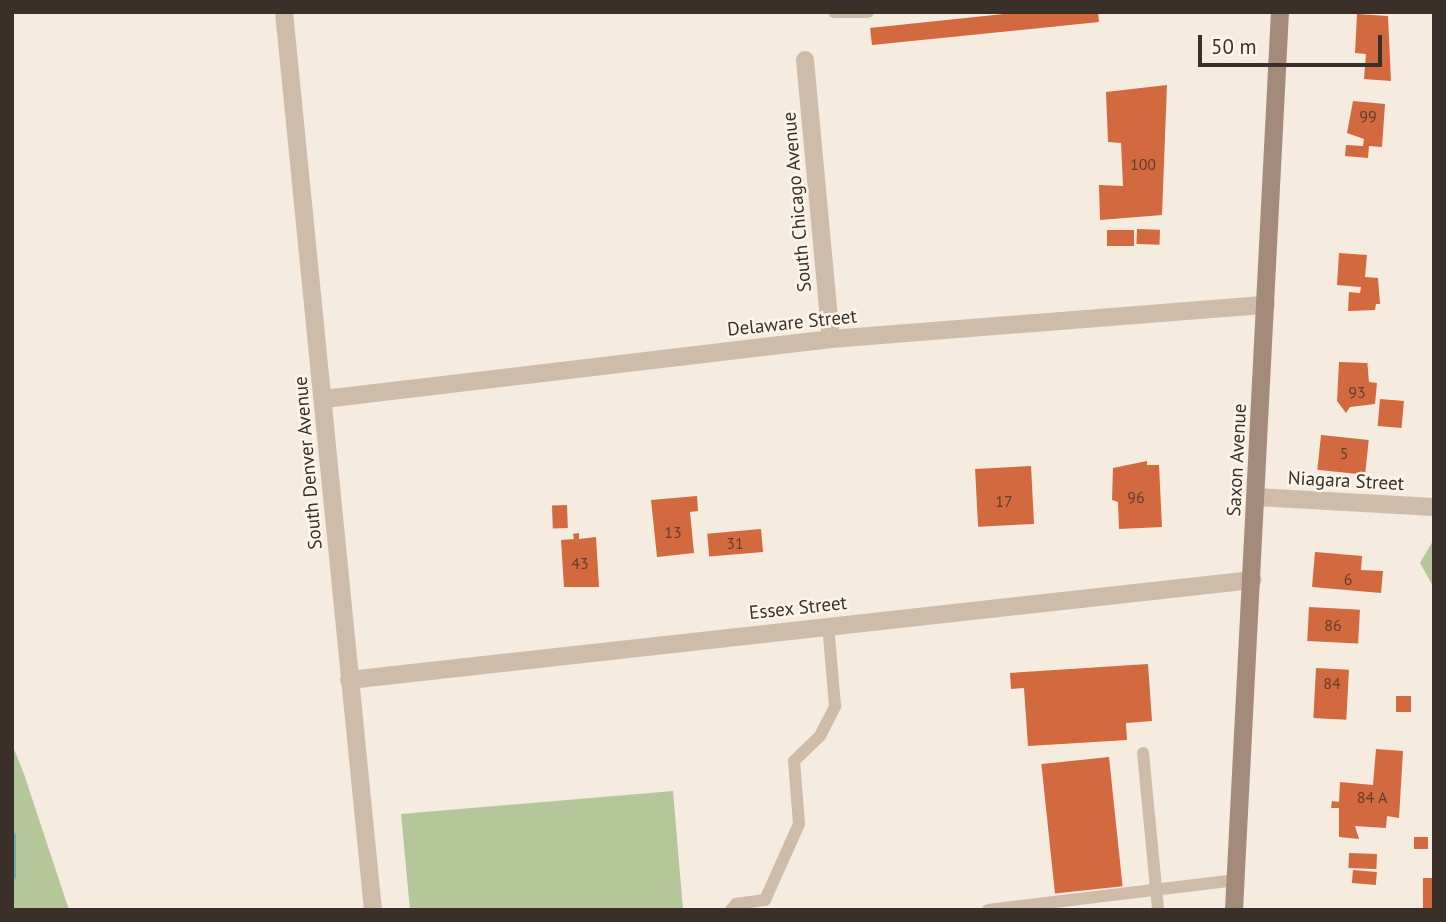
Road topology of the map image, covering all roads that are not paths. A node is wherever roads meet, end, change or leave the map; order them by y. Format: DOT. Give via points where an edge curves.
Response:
graph roads {
  1 [pos="284,12"];
  2 [pos="834,12"];
  3 [pos="868,12"];
  4 [pos="1280,12"];
  5 [pos="805,60"];
  6 [pos="1266,305"];
  7 [pos="831,339"];
  8 [pos="324,399"];
  9 [pos="1256,497"];
  10 [pos="1434,507"];
  11 [pos="1252,580"];
  12 [pos="828,625"];
  13 [pos="349,680"];
  14 [pos="1143,753"];
  15 [pos="1236,880"];
  16 [pos="1156,889"];
  17 [pos="373,910"];
  18 [pos="731,910"];
  19 [pos="988,910"];
  20 [pos="1158,910"];
  21 [pos="1234,910"];
  1 -- 8 [label="street, South Denver Avenue"];
  2 -- 3 [label="lane"];
  4 -- 6 [label="street, Saxon Avenue"];
  5 -- 7 [label="street, South Chicago Avenue"];
  6 -- 7 [label="street, Delaware Street"];
  6 -- 9 [label="street, Saxon Avenue"];
  7 -- 8 [label="street, Delaware Street"];
  8 -- 13 [label="street, South Denver Avenue"];
  9 -- 10 [label="street, Niagara Street"];
  9 -- 11 [label="street, Saxon Avenue"];
  11 -- 12 [label="street, Essex Street"];
  11 -- 15 [label="street, Saxon Avenue"];
  12 -- 13 [label="street, Essex Street"];
  12 -- 18 [label="lane" via="835,706 820,736 794,761 799,824 765,900 736,904"];
  13 -- 17 [label="street, South Denver Avenue"];
  14 -- 16 [label="lane"];
  15 -- 16 [label="lane"];
  15 -- 21 [label="street, Saxon Avenue"];
  16 -- 19 [label="lane"];
  16 -- 20 [label="lane"];
}
